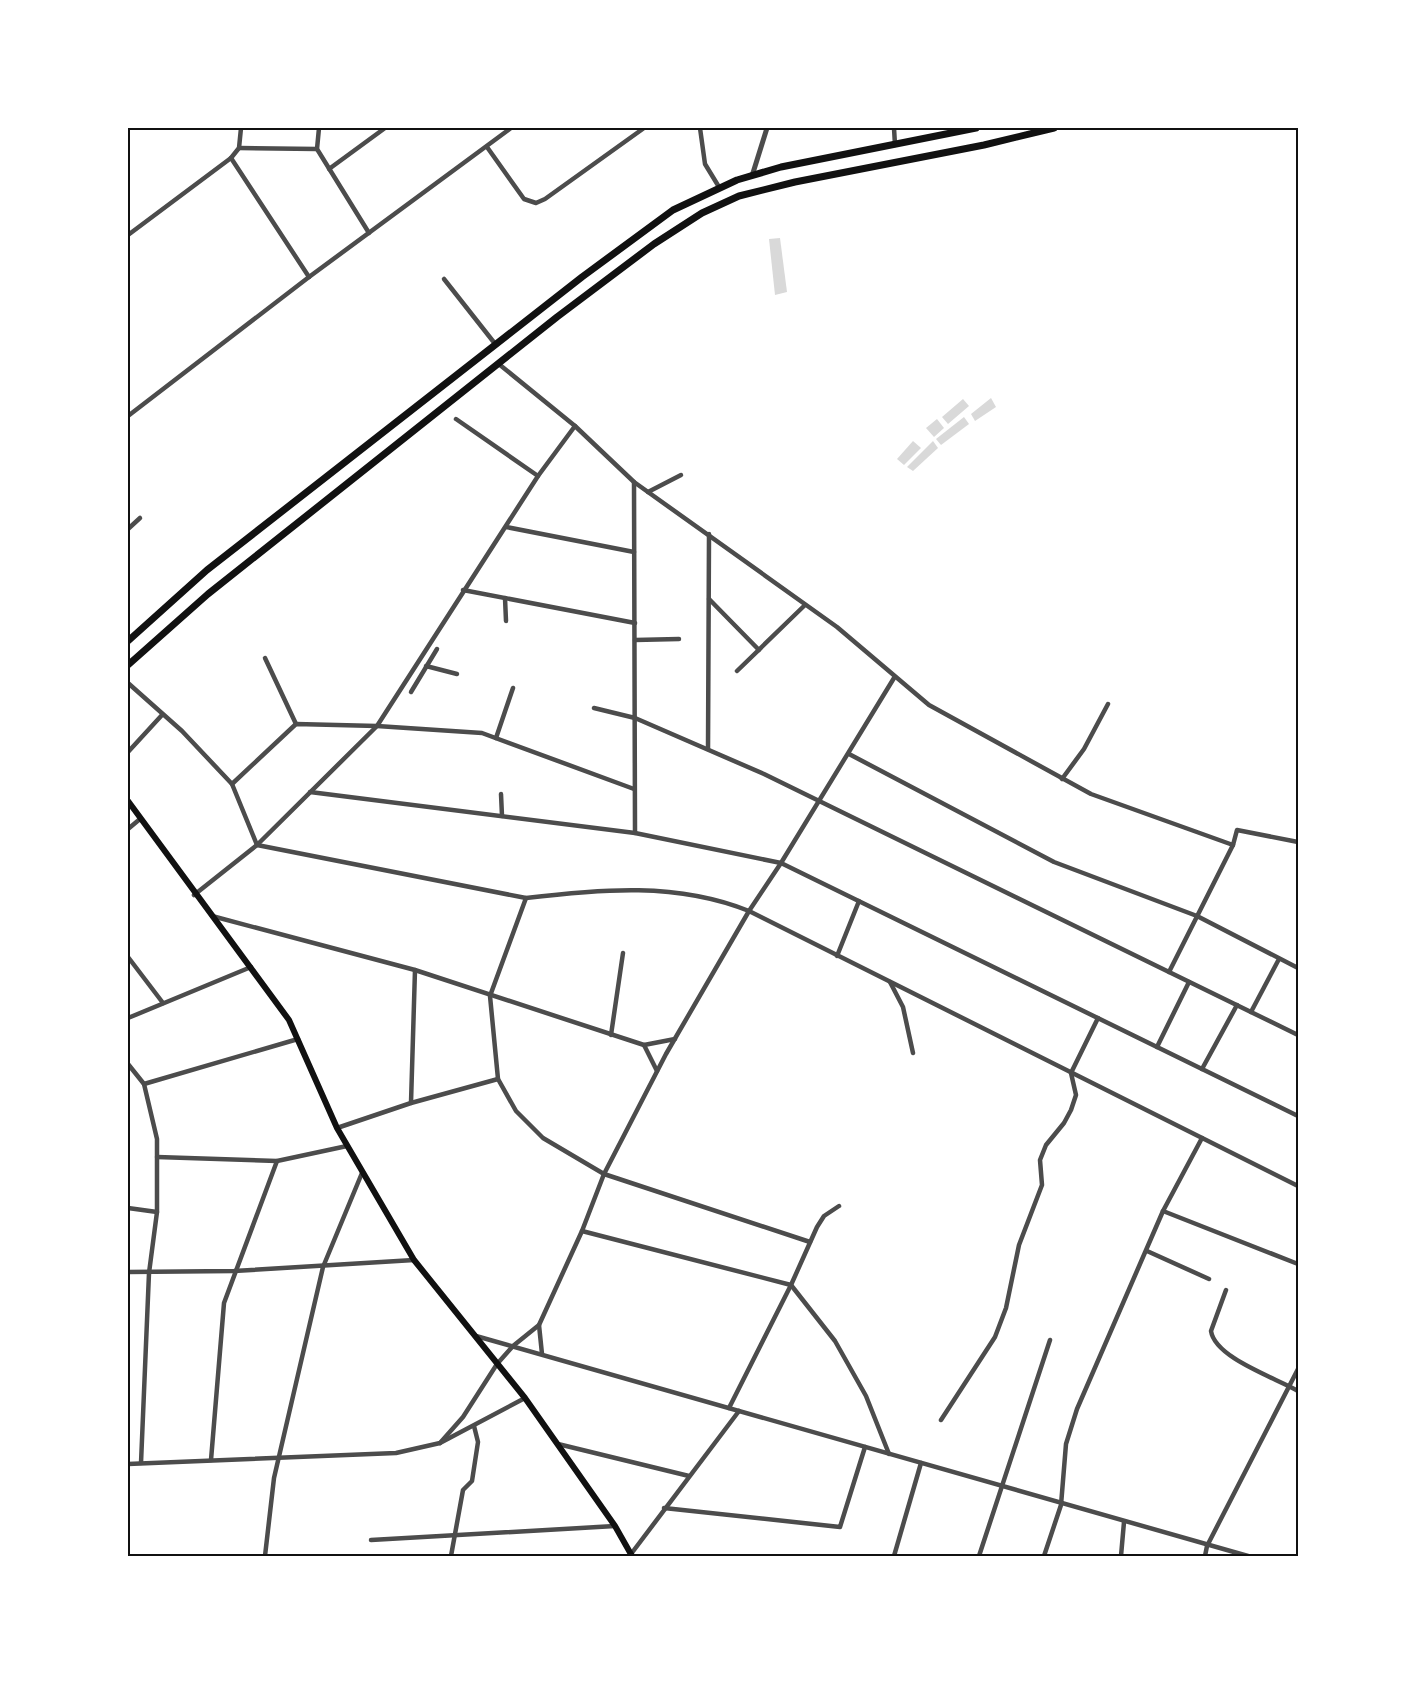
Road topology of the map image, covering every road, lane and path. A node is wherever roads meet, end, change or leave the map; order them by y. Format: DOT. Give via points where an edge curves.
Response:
graph roads {
  1 [pos="241,128"];
  2 [pos="319,128"];
  3 [pos="385,128"];
  4 [pos="511,128"];
  5 [pos="644,128"];
  6 [pos="700,128"];
  7 [pos="767,128"];
  8 [pos="894,128"];
  9 [pos="976,128"];
  10 [pos="1054,128"];
  11 [pos="895,145"];
  12 [pos="487,147"];
  13 [pos="238,148"];
  14 [pos="317,149"];
  15 [pos="231,158"];
  16 [pos="329,169"];
  17 [pos="752,176"];
  18 [pos="719,187"];
  19 [pos="369,233"];
  20 [pos="128,234"];
  21 [pos="309,277"];
  22 [pos="444,279"];
  23 [pos="496,345"];
  24 [pos="500,364"];
  25 [pos="128,416"];
  26 [pos="456,419"];
  27 [pos="574,426"];
  28 [pos="681,475"];
  29 [pos="538,476"];
  30 [pos="634,482"];
  31 [pos="648,492"];
  32 [pos="140,518"];
  33 [pos="506,527"];
  34 [pos="128,529"];
  35 [pos="710,534"];
  36 [pos="634,552"];
  37 [pos="463,590"];
  38 [pos="505,598"];
  39 [pos="709,599"];
  40 [pos="805,605"];
  41 [pos="506,621"];
  42 [pos="635,623"];
  43 [pos="679,639"];
  44 [pos="635,640"];
  45 [pos="128,641"];
  46 [pos="437,649"];
  47 [pos="759,650"];
  48 [pos="265,658"];
  49 [pos="418,664"];
  50 [pos="128,665"];
  51 [pos="426,666"];
  52 [pos="737,671"];
  53 [pos="457,674"];
  54 [pos="894,678"];
  55 [pos="128,683"];
  56 [pos="513,688"];
  57 [pos="411,692"];
  58 [pos="1108,704"];
  59 [pos="594,708"];
  60 [pos="162,715"];
  61 [pos="635,718"];
  62 [pos="296,724"];
  63 [pos="377,726"];
  64 [pos="496,738"];
  65 [pos="708,749"];
  66 [pos="128,752"];
  67 [pos="849,754"];
  68 [pos="1062,779"];
  69 [pos="232,784"];
  70 [pos="634,789"];
  71 [pos="310,792"];
  72 [pos="501,794"];
  73 [pos="128,801"];
  74 [pos="819,801"];
  75 [pos="502,816"];
  76 [pos="140,819"];
  77 [pos="128,829"];
  78 [pos="635,833"];
  79 [pos="1299,842"];
  80 [pos="257,845"];
  81 [pos="1233,845"];
  82 [pos="781,863"];
  83 [pos="194,895"];
  84 [pos="526,898"];
  85 [pos="859,901"];
  86 [pos="749,911"];
  87 [pos="210,915"];
  88 [pos="1197,916"];
  89 [pos="623,953"];
  90 [pos="837,956"];
  91 [pos="128,957"];
  92 [pos="1279,959"];
  93 [pos="251,967"];
  94 [pos="1299,968"];
  95 [pos="415,970"];
  96 [pos="1169,972"];
  97 [pos="890,982"];
  98 [pos="1189,982"];
  99 [pos="490,996"];
  100 [pos="163,1003"];
  101 [pos="1237,1005"];
  102 [pos="1251,1012"];
  103 [pos="128,1018"];
  104 [pos="1098,1018"];
  105 [pos="611,1035"];
  106 [pos="1299,1035"];
  107 [pos="298,1039"];
  108 [pos="675,1039"];
  109 [pos="644,1045"];
  110 [pos="1157,1047"];
  111 [pos="913,1053"];
  112 [pos="128,1064"];
  113 [pos="1202,1069"];
  114 [pos="657,1071"];
  115 [pos="1071,1073"];
  116 [pos="498,1079"];
  117 [pos="144,1084"];
  118 [pos="411,1103"];
  119 [pos="1299,1116"];
  120 [pos="337,1128"];
  121 [pos="1202,1138"];
  122 [pos="347,1146"];
  123 [pos="158,1157"];
  124 [pos="277,1161"];
  125 [pos="362,1173"];
  126 [pos="604,1174"];
  127 [pos="1299,1186"];
  128 [pos="839,1206"];
  129 [pos="128,1209"];
  130 [pos="1164,1211"];
  131 [pos="157,1212"];
  132 [pos="582,1231"];
  133 [pos="810,1242"];
  134 [pos="1147,1251"];
  135 [pos="414,1260"];
  136 [pos="1299,1264"];
  137 [pos="323,1267"];
  138 [pos="234,1271"];
  139 [pos="128,1272"];
  140 [pos="149,1273"];
  141 [pos="1209,1279"];
  142 [pos="791,1285"];
  143 [pos="1226,1290"];
  144 [pos="539,1325"];
  145 [pos="476,1336"];
  146 [pos="1050,1340"];
  147 [pos="513,1346"];
  148 [pos="542,1354"];
  149 [pos="497,1364"];
  150 [pos="1299,1369"];
  151 [pos="1289,1386"];
  152 [pos="1299,1391"];
  153 [pos="525,1398"];
  154 [pos="729,1408"];
  155 [pos="739,1411"];
  156 [pos="940,1420"];
  157 [pos="474,1426"];
  158 [pos="440,1443"];
  159 [pos="557,1444"];
  160 [pos="865,1447"];
  161 [pos="889,1454"];
  162 [pos="279,1457"];
  163 [pos="211,1460"];
  164 [pos="141,1463"];
  165 [pos="921,1463"];
  166 [pos="128,1464"];
  167 [pos="689,1476"];
  168 [pos="1004,1487"];
  169 [pos="1061,1505"];
  170 [pos="664,1508"];
  171 [pos="1124,1522"];
  172 [pos="615,1527"];
  173 [pos="454,1535"];
  174 [pos="371,1540"];
  175 [pos="1207,1546"];
  176 [pos="631,1555"];
  177 [pos="265,1557"];
  178 [pos="451,1557"];
  179 [pos="894,1557"];
  180 [pos="979,1557"];
  181 [pos="1044,1557"];
  182 [pos="1121,1557"];
  183 [pos="1205,1557"];
  184 [pos="1248,1557"];
  1 -- 13 [label="street"];
  2 -- 14 [label="street"];
  3 -- 16 [label="street"];
  4 -- 12 [label="street"];
  5 -- 12 [label="street" via="536,203 524,199"];
  6 -- 18 [label="street" via="705,164"];
  7 -- 17 [label="street"];
  8 -- 11 [label="street"];
  9 -- 11 [label="highway"];
  10 -- 24 [label="highway" via="739,195 654,244"];
  11 -- 17 [label="highway"];
  12 -- 19 [label="street"];
  13 -- 14 [label="street"];
  13 -- 15 [label="street"];
  14 -- 16 [label="street"];
  15 -- 20 [label="street"];
  15 -- 21 [label="street"];
  16 -- 19 [label="street"];
  17 -- 18 [label="highway"];
  18 -- 23 [label="highway" via="673,210"];
  19 -- 21 [label="street"];
  21 -- 25 [label="street"];
  22 -- 23 [label="street"];
  23 -- 45 [label="highway" via="207,570"];
  24 -- 27 [label="street"];
  24 -- 50 [label="highway" via="208,594"];
  26 -- 29 [label="street"];
  27 -- 29 [label="street"];
  27 -- 30 [label="street"];
  28 -- 31 [label="street"];
  29 -- 33 [label="street"];
  30 -- 31 [label="street"];
  30 -- 36 [label="street"];
  31 -- 35 [label="street"];
  32 -- 34 [label="street"];
  33 -- 36 [label="street"];
  33 -- 37 [label="street"];
  35 -- 39 [label="street"];
  35 -- 40 [label="street"];
  36 -- 42 [label="street"];
  37 -- 38 [label="street"];
  37 -- 49 [label="street"];
  38 -- 41 [label="street"];
  38 -- 42 [label="street"];
  39 -- 47 [label="street"];
  39 -- 65 [label="street"];
  40 -- 47 [label="street"];
  40 -- 54 [label="street" via="837,627"];
  42 -- 44 [label="street"];
  43 -- 44 [label="street"];
  44 -- 61 [label="street"];
  46 -- 51 [label="street"];
  47 -- 52 [label="street"];
  48 -- 62 [label="street"];
  49 -- 51 [label="street"];
  49 -- 63 [label="street"];
  51 -- 53 [label="street"];
  51 -- 57 [label="street"];
  54 -- 67 [label="street"];
  54 -- 68 [label="street" via="929,705"];
  55 -- 60 [label="street"];
  56 -- 64 [label="street"];
  58 -- 68 [label="street" via="1084,749"];
  59 -- 61 [label="street"];
  60 -- 66 [label="street"];
  60 -- 69 [label="street"];
  61 -- 65 [label="street"];
  61 -- 70 [label="street"];
  62 -- 63 [label="street"];
  62 -- 69 [label="street"];
  63 -- 64 [label="street" via="482,733"];
  63 -- 71 [label="street"];
  64 -- 70 [label="street"];
  65 -- 74 [label="street"];
  67 -- 74 [label="street"];
  67 -- 88 [label="street" via="1054,862"];
  68 -- 81 [label="street" via="1091,794"];
  69 -- 80 [label="street"];
  70 -- 78 [label="street"];
  71 -- 75 [label="street"];
  71 -- 80 [label="street"];
  72 -- 75 [label="street"];
  73 -- 76 [label="main road"];
  74 -- 82 [label="street"];
  74 -- 96 [label="street"];
  75 -- 78 [label="street"];
  76 -- 77 [label="street"];
  76 -- 83 [label="main road"];
  78 -- 82 [label="street"];
  79 -- 81 [label="street" via="1237,830"];
  80 -- 83 [label="street"];
  80 -- 84 [label="street"];
  81 -- 88 [label="street"];
  82 -- 85 [label="street"];
  82 -- 86 [label="street"];
  83 -- 87 [label="main road"];
  84 -- 86 [label="street" via="637,890 684,892"];
  84 -- 99 [label="street"];
  85 -- 90 [label="street"];
  85 -- 104 [label="street"];
  86 -- 90 [label="street"];
  86 -- 108 [label="street"];
  87 -- 93 [label="main road"];
  87 -- 95 [label="street"];
  88 -- 92 [label="street"];
  88 -- 96 [label="street"];
  89 -- 105 [label="street"];
  90 -- 97 [label="street"];
  91 -- 100 [label="street"];
  92 -- 94 [label="street"];
  92 -- 102 [label="street"];
  93 -- 100 [label="street"];
  93 -- 107 [label="main road"];
  95 -- 99 [label="street"];
  95 -- 118 [label="street"];
  96 -- 98 [label="street"];
  97 -- 111 [label="street" via="903,1007"];
  97 -- 115 [label="street"];
  98 -- 101 [label="street"];
  98 -- 110 [label="street"];
  99 -- 105 [label="street"];
  99 -- 116 [label="street"];
  100 -- 103 [label="street"];
  101 -- 102 [label="street"];
  101 -- 113 [label="street"];
  102 -- 106 [label="street"];
  104 -- 110 [label="street"];
  104 -- 115 [label="street"];
  105 -- 109 [label="street"];
  107 -- 117 [label="street"];
  107 -- 120 [label="main road"];
  108 -- 109 [label="street"];
  108 -- 114 [label="street"];
  109 -- 114 [label="street"];
  110 -- 113 [label="street"];
  112 -- 117 [label="street"];
  113 -- 119 [label="street"];
  114 -- 126 [label="street"];
  115 -- 121 [label="street"];
  115 -- 156 [label="street" via="1076,1095 1064,1124 1046,1145 1040,1160 1042,1185 1019,1245 1006,1308 995,1337"];
  116 -- 118 [label="street"];
  116 -- 126 [label="street" via="516,1111 543,1138"];
  117 -- 123 [label="street"];
  118 -- 120 [label="street"];
  120 -- 122 [label="main road"];
  121 -- 127 [label="street"];
  121 -- 130 [label="street"];
  122 -- 124 [label="street"];
  122 -- 125 [label="main road"];
  123 -- 124 [label="street"];
  123 -- 131 [label="street"];
  124 -- 138 [label="street"];
  125 -- 135 [label="main road"];
  125 -- 137 [label="street"];
  126 -- 132 [label="street"];
  126 -- 133 [label="street"];
  128 -- 133 [label="street" via="824,1215"];
  129 -- 131 [label="street"];
  130 -- 134 [label="street"];
  130 -- 136 [label="street"];
  131 -- 140 [label="street"];
  132 -- 142 [label="street"];
  132 -- 144 [label="street"];
  133 -- 142 [label="street"];
  134 -- 141 [label="street"];
  134 -- 169 [label="street" via="1077,1409 1066,1444"];
  135 -- 137 [label="street"];
  135 -- 145 [label="main road"];
  137 -- 138 [label="street"];
  137 -- 162 [label="street"];
  138 -- 140 [label="street"];
  138 -- 163 [label="street" via="224,1303"];
  139 -- 140 [label="street"];
  140 -- 164 [label="street"];
  142 -- 154 [label="street"];
  142 -- 161 [label="street" via="835,1341 866,1396"];
  143 -- 151 [label="street" via="1212,1337 1234,1358"];
  144 -- 147 [label="street"];
  144 -- 148 [label="street"];
  145 -- 147 [label="street"];
  145 -- 149 [label="main road"];
  146 -- 168 [label="street"];
  147 -- 148 [label="street"];
  147 -- 149 [label="street"];
  148 -- 154 [label="street"];
  149 -- 153 [label="main road"];
  149 -- 158 [label="street" via="463,1417"];
  150 -- 151 [label="street"];
  151 -- 152 [label="street"];
  151 -- 175 [label="street"];
  153 -- 157 [label="street"];
  153 -- 159 [label="main road"];
  154 -- 155 [label="street"];
  155 -- 160 [label="street"];
  155 -- 167 [label="street"];
  157 -- 158 [label="street"];
  157 -- 173 [label="street" via="478,1442 472,1481 463,1490"];
  158 -- 162 [label="street" via="396,1453"];
  159 -- 167 [label="street"];
  159 -- 172 [label="main road"];
  160 -- 161 [label="street"];
  160 -- 170 [label="street" via="840,1527"];
  161 -- 165 [label="street"];
  162 -- 163 [label="street"];
  162 -- 177 [label="street"];
  163 -- 164 [label="street"];
  164 -- 166 [label="street"];
  165 -- 168 [label="street"];
  165 -- 179 [label="street"];
  167 -- 170 [label="street"];
  168 -- 169 [label="street"];
  168 -- 180 [label="street"];
  169 -- 171 [label="street"];
  169 -- 181 [label="street"];
  170 -- 176 [label="street"];
  171 -- 175 [label="street"];
  171 -- 182 [label="street"];
  172 -- 173 [label="street"];
  172 -- 176 [label="main road"];
  173 -- 174 [label="street"];
  173 -- 178 [label="street"];
  175 -- 183 [label="street"];
  175 -- 184 [label="street"];
}
